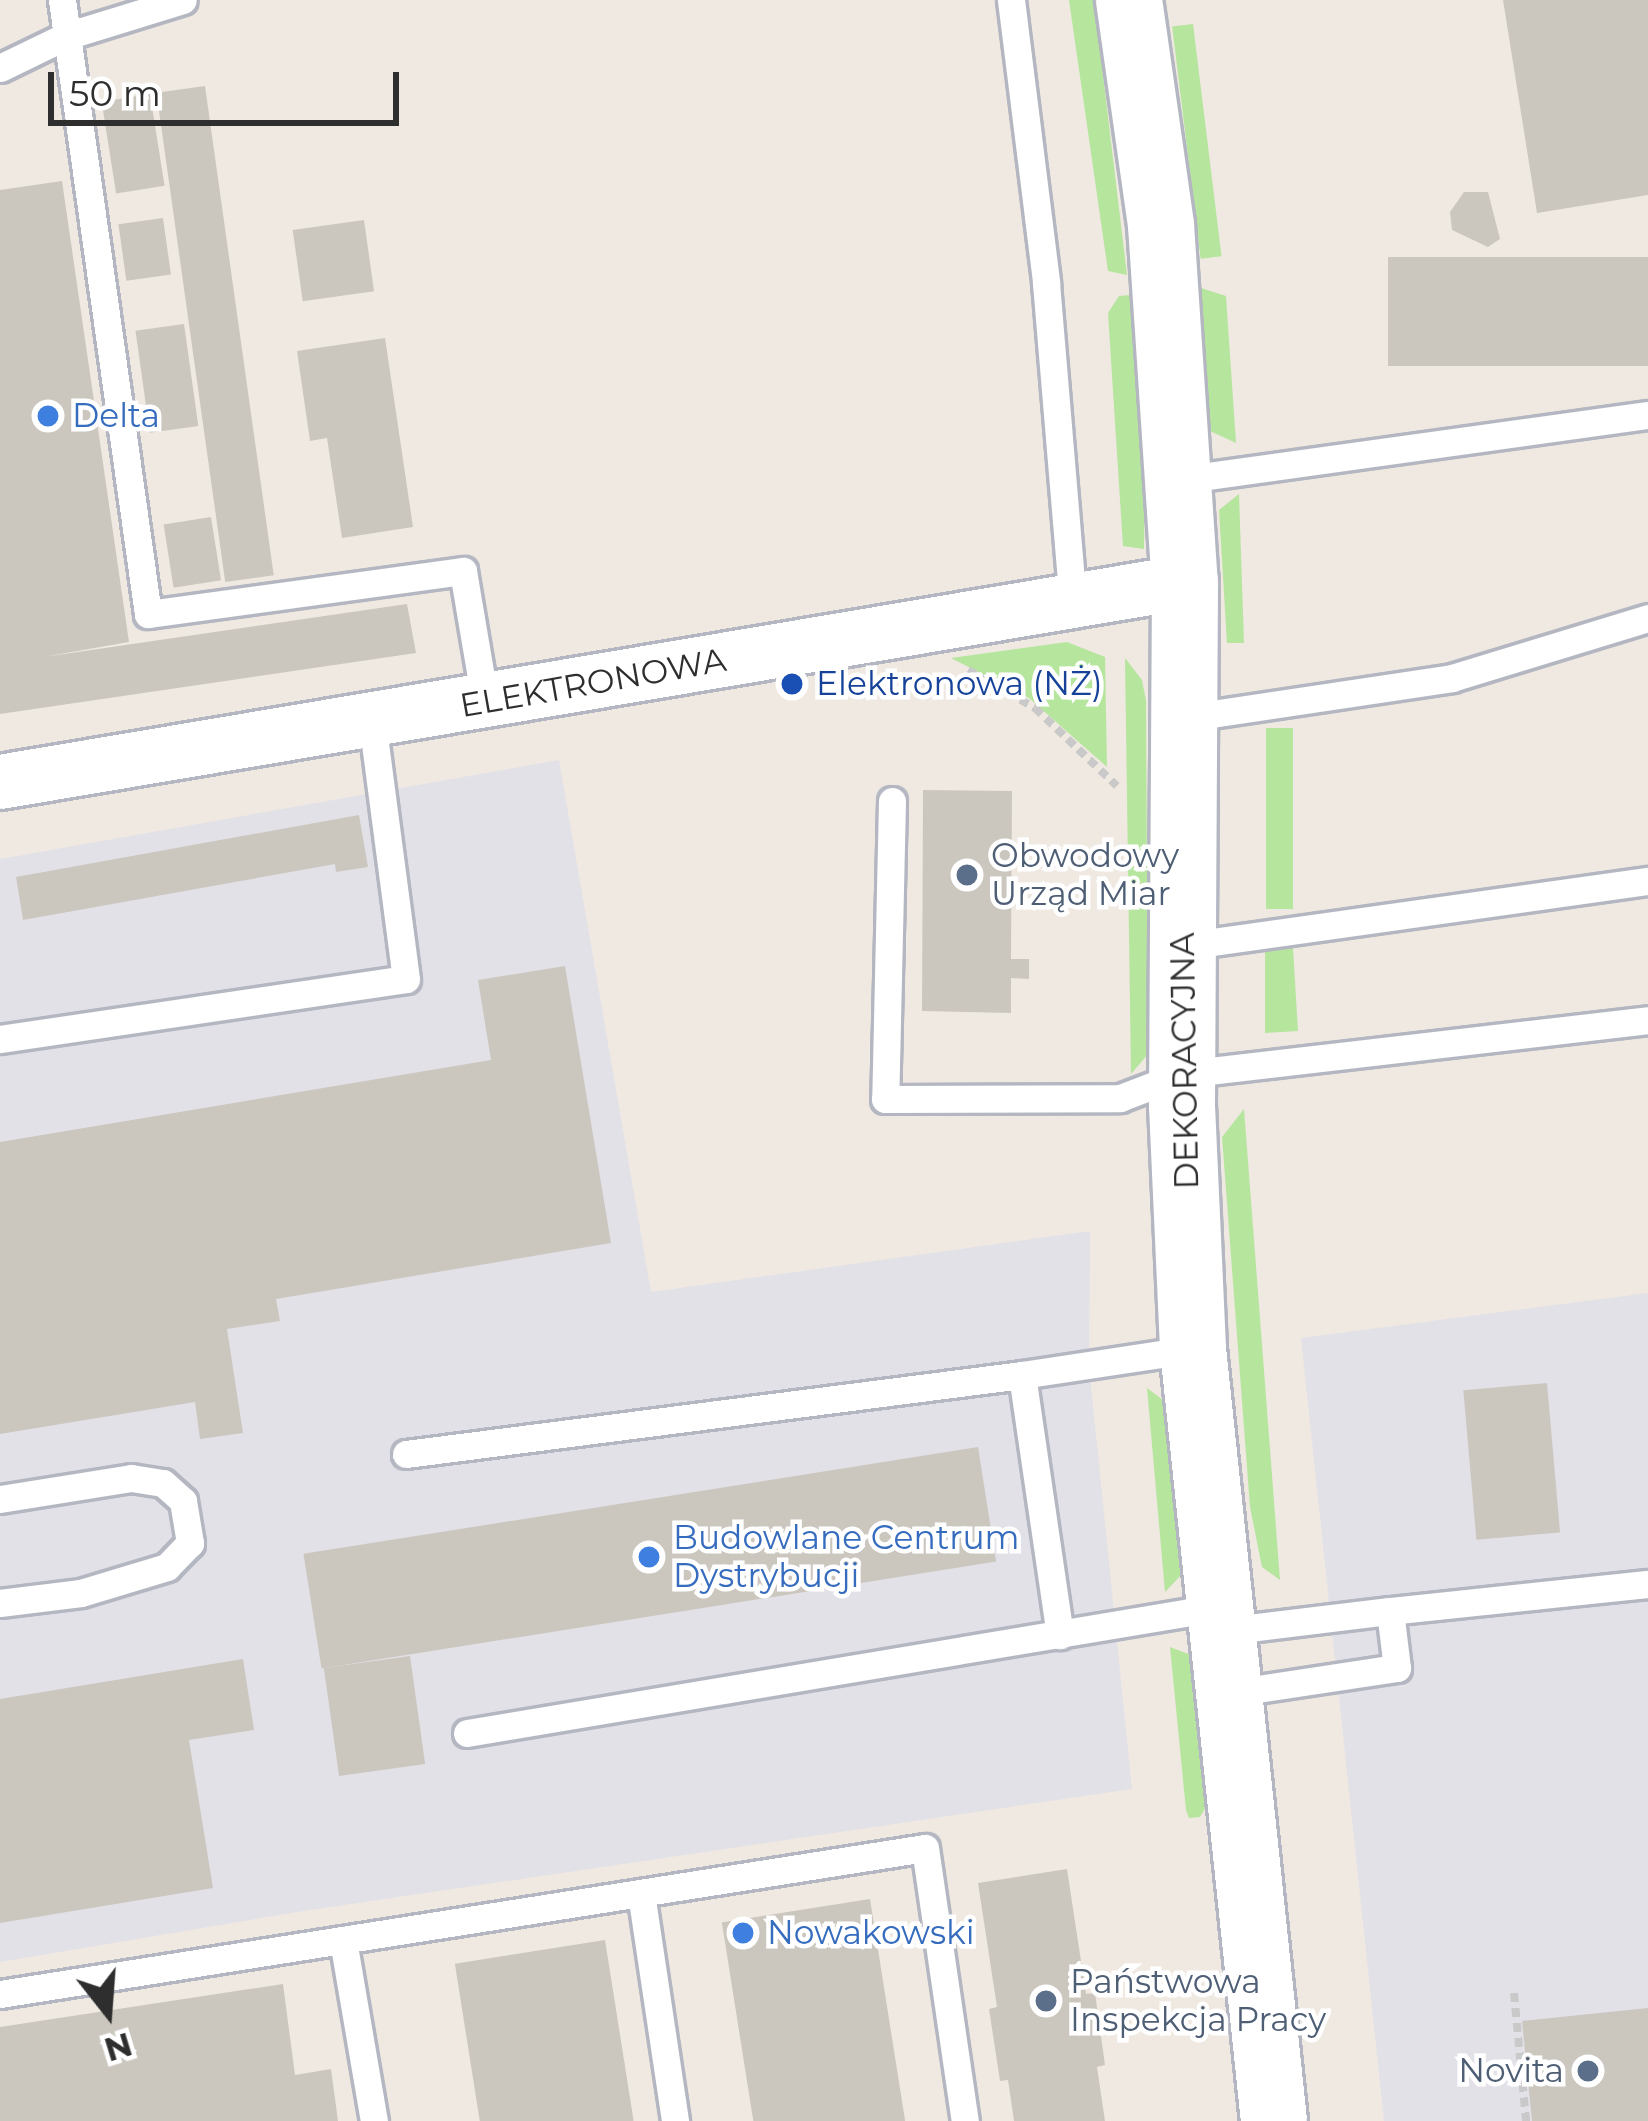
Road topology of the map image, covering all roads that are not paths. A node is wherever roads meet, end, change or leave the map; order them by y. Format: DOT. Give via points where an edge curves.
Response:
graph roads {
  1 [pos="62,0"];
  2 [pos="183,0"];
  3 [pos="1011,0"];
  4 [pos="1129,0"];
  5 [pos="67,36"];
  6 [pos="0,68"];
  7 [pos="1648,415"];
  8 [pos="1179,480"];
  9 [pos="1186,582"];
  10 [pos="1073,602"];
  11 [pos="1648,617"];
  12 [pos="484,701"];
  13 [pos="1185,718"];
  14 [pos="371,720"];
  15 [pos="0,782"];
  16 [pos="892,801"];
  17 [pos="1648,881"];
  18 [pos="1184,946"];
  19 [pos="1648,1020"];
  20 [pos="0,1039"];
  21 [pos="1183,1074"];
  22 [pos="1193,1349"];
  23 [pos="1022,1375"];
  24 [pos="406,1454"];
  25 [pos="0,1499"];
  26 [pos="1648,1584"];
  27 [pos="0,1603"];
  28 [pos="1390,1610"];
  29 [pos="1060,1635"];
  30 [pos="1226,1644"];
  31 [pos="467,1733"];
  32 [pos="641,1893"];
  33 [pos="343,1940"];
  34 [pos="0,1994"];
  35 [pos="374,2121"];
  36 [pos="675,2121"];
  37 [pos="965,2121"];
  38 [pos="1274,2121"];
  1 -- 5 [label="lane"];
  2 -- 5 [label="lane"];
  3 -- 10 [label="lane"];
  4 -- 8 [label="street, DEKORACYJNA" via="1161,225"];
  5 -- 6 [label="lane"];
  5 -- 12 [label="lane" via="148,614 463,572"];
  7 -- 8 [label="lane"];
  8 -- 9 [label="street, DEKORACYJNA"];
  9 -- 10 [label="street, ELEKTRONOWA"];
  9 -- 13 [label="street, DEKORACYJNA"];
  10 -- 12 [label="street, ELEKTRONOWA"];
  11 -- 13 [label="lane" via="1452,677"];
  12 -- 14 [label="street, ELEKTRONOWA"];
  13 -- 18 [label="street, DEKORACYJNA"];
  14 -- 15 [label="street, ELEKTRONOWA"];
  14 -- 20 [label="lane" via="406,979"];
  16 -- 21 [label="lane" via="885,1099 1105,1100"];
  17 -- 18 [label="lane"];
  18 -- 21 [label="street, DEKORACYJNA"];
  19 -- 21 [label="lane"];
  21 -- 22 [label="street, DEKORACYJNA"];
  22 -- 23 [label="lane"];
  22 -- 30 [label="street, DEKORACYJNA"];
  23 -- 24 [label="lane"];
  23 -- 29 [label="lane"];
  25 -- 27 [label="lane" via="131,1478 163,1483 183,1501 190,1543 167,1567 81,1593"];
  26 -- 28 [label="lane"];
  28 -- 30 [label="lane"];
  28 -- 30 [label="lane" via="1397,1668"];
  29 -- 30 [label="lane"];
  29 -- 31 [label="lane"];
  30 -- 38 [label="street, DEKORACYJNA"];
  32 -- 33 [label="lane"];
  32 -- 36 [label="lane"];
  32 -- 37 [label="lane" via="926,1848"];
  33 -- 34 [label="lane"];
  33 -- 35 [label="lane"];
}
